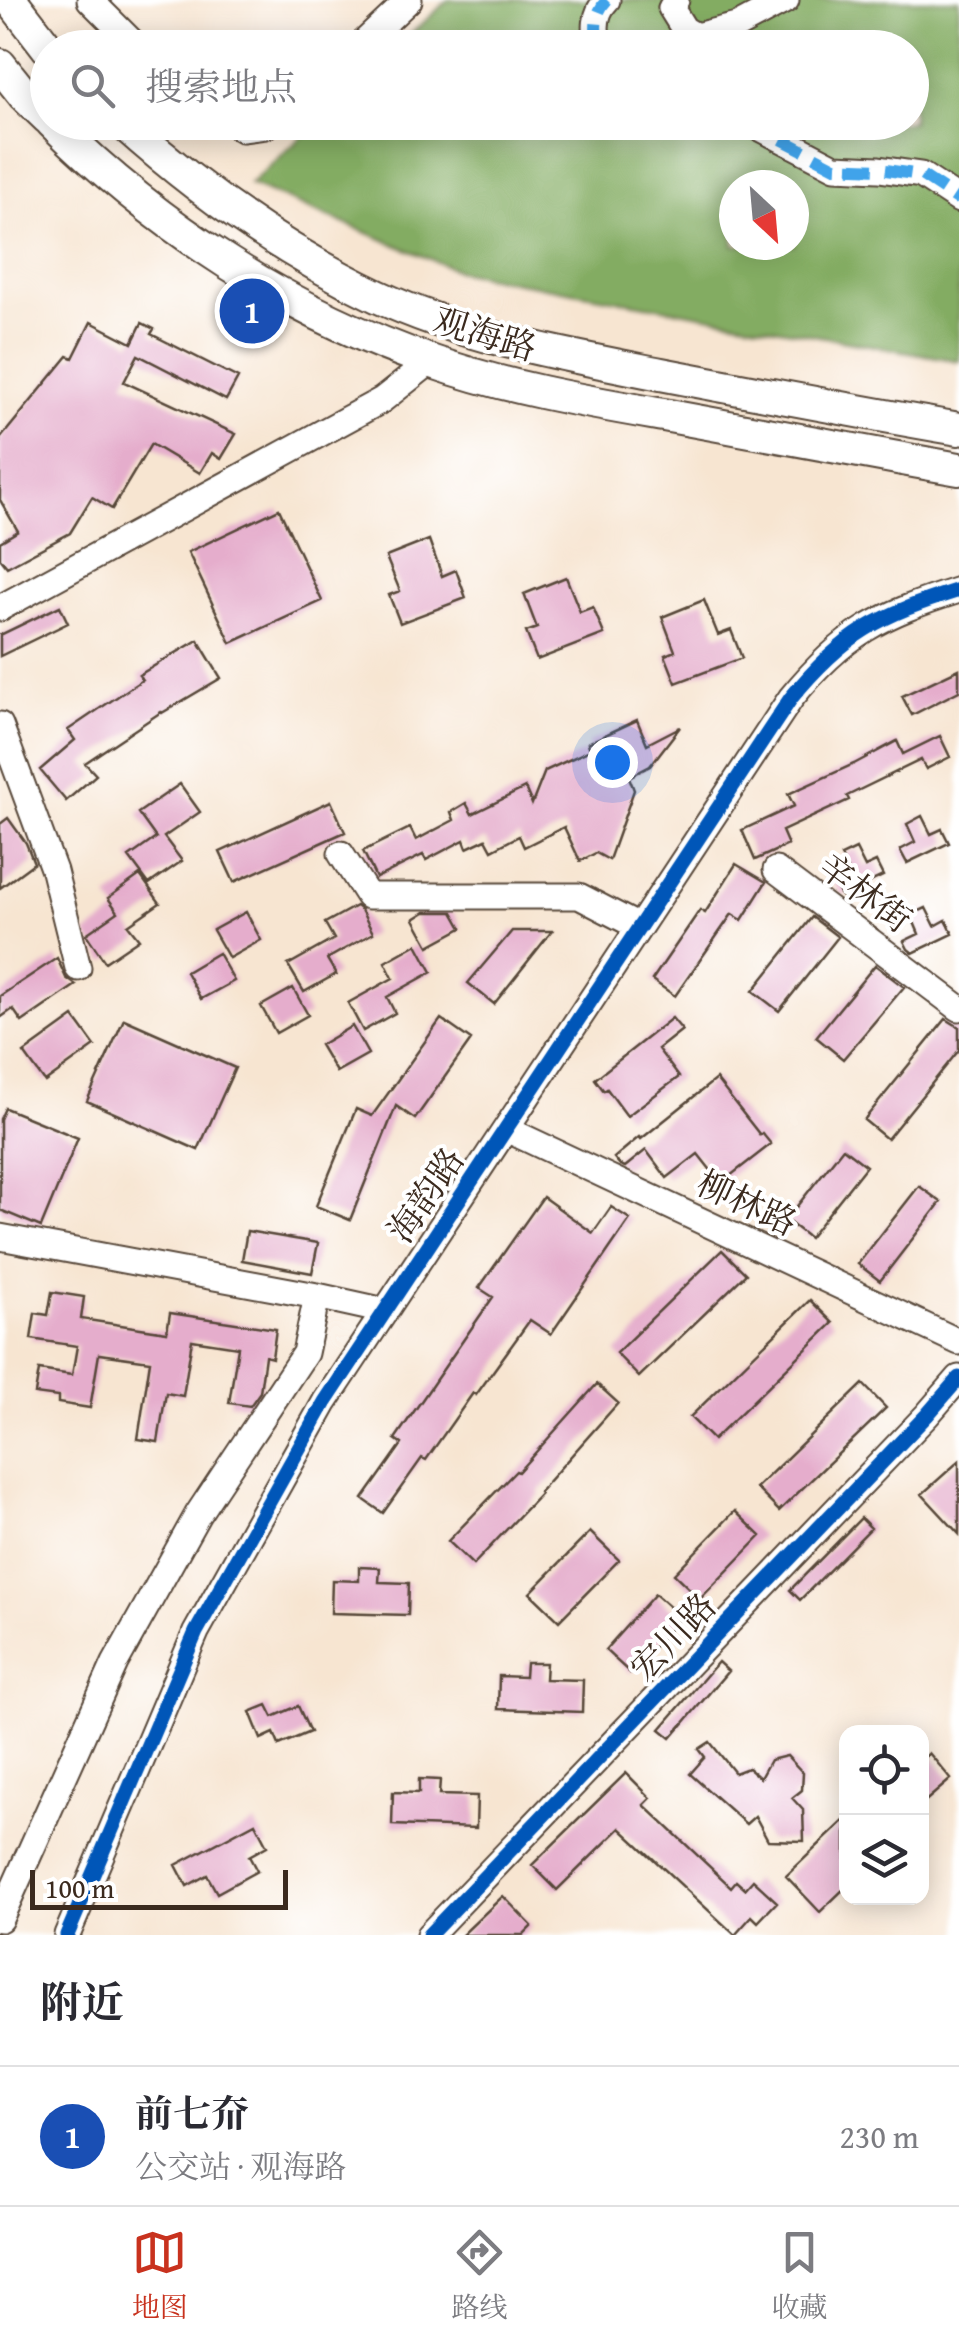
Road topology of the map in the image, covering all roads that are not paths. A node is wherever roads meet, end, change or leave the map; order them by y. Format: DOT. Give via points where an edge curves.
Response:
graph roads {
  1 [pos="12,0"];
  2 [pos="90,0"];
  3 [pos="409,0"];
  4 [pos="606,0"];
  5 [pos="676,0"];
  6 [pos="786,0"];
  7 [pos="34,30"];
  8 [pos="120,30"];
  9 [pos="377,30"];
  10 [pos="595,30"];
  11 [pos="686,30"];
  12 [pos="721,30"];
  13 [pos="0,65"];
  14 [pos="30,101"];
  15 [pos="70,140"];
  16 [pos="142,140"];
  17 [pos="783,140"];
  18 [pos="959,200"];
  19 [pos="430,362"];
  20 [pos="959,429"];
  21 [pos="959,469"];
  22 [pos="959,590"];
  23 [pos="0,608"];
  24 [pos="0,725"];
  25 [pos="341,854"];
  26 [pos="776,870"];
  27 [pos="639,927"];
  28 [pos="78,968"];
  29 [pos="959,1008"];
  30 [pos="506,1128"];
  31 [pos="0,1237"];
  32 [pos="317,1296"];
  33 [pos="384,1311"];
  34 [pos="959,1342"];
  35 [pos="959,1378"];
  36 [pos="0,1920"];
  37 [pos="67,1935"];
  38 [pos="429,1935"];
  1 -- 7 [label="main road"];
  2 -- 8 [label="street"];
  3 -- 9 [label="street"];
  4 -- 10 [label="street"];
  5 -- 11 [label="street" via="671,8"];
  6 -- 12 [label="street"];
  13 -- 14 [label="main road, 观海路"];
  15 -- 19 [label="main road, 观海路" via="136,198 296,305"];
  16 -- 20 [label="main road, 观海路" via="310,261 457,327 532,349"];
  17 -- 18 [label="street" via="835,167 921,175"];
  19 -- 21 [label="main road, 观海路" via="524,390"];
  19 -- 23 [label="street" via="382,400"];
  22 -- 27 [label="street, 海韵路" via="876,621 811,673"];
  24 -- 28 [label="street" via="54,870"];
  25 -- 27 [label="street" via="368,896 579,896"];
  26 -- 29 [label="street, 辛林街"];
  27 -- 30 [label="street, 海韵路"];
  30 -- 33 [label="street, 海韵路"];
  30 -- 34 [label="street, 柳林路"];
  31 -- 32 [label="street"];
  32 -- 33 [label="street"];
  32 -- 36 [label="street" via="306,1353 198,1514 116,1663"];
  33 -- 37 [label="street, 海韵路" via="324,1402 196,1632"];
  35 -- 38 [label="street, 宏川路"];
}
